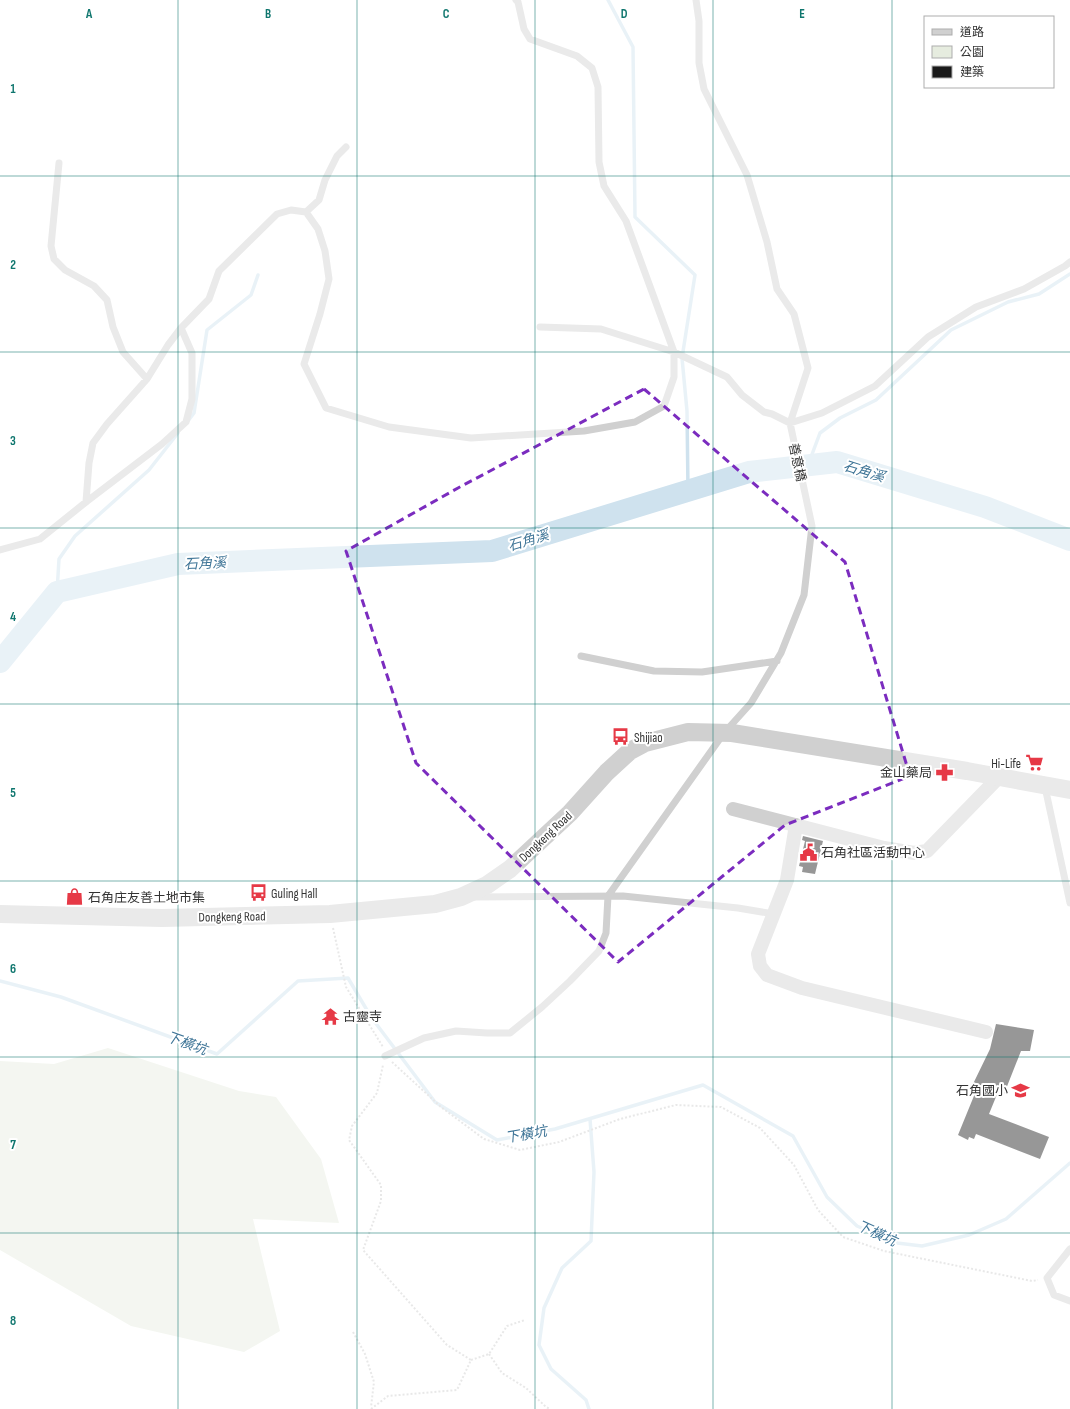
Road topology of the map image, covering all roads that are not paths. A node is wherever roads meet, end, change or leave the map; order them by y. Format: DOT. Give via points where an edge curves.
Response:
graph roads {
  1 [pos="516,0"];
  2 [pos="696,0"];
  3 [pos="346,147"];
  4 [pos="59,163"];
  5 [pos="306,212"];
  6 [pos="1070,262"];
  7 [pos="540,327"];
  8 [pos="181,328"];
  9 [pos="674,352"];
  10 [pos="146,379"];
  11 [pos="790,423"];
  12 [pos="86,502"];
  13 [pos="0,550"];
  14 [pos="581,656"];
  15 [pos="777,661"];
  16 [pos="724,733"];
  17 [pos="999,777"];
  18 [pos="1045,786"];
  19 [pos="1070,790"];
  20 [pos="733,809"];
  21 [pos="796,824"];
  22 [pos="608,896"];
  23 [pos="461,898"];
  24 [pos="1070,903"];
  25 [pos="0,914"];
  26 [pos="774,914"];
  27 [pos="986,1032"];
  28 [pos="387,1055"];
  29 [pos="1070,1249"];
  30 [pos="1070,1301"];
  1 -- 9 [label="lane" via="524,29 530,39 576,56 592,68 598,87 599,162 604,186 626,221"];
  2 -- 11 [label="lane" via="699,63 704,89 747,175 767,242 777,289 794,314 808,368"];
  3 -- 5 [label="lane" via="337,156 325,180 319,200"];
  4 -- 10 [label="lane" via="51,246 54,259 65,270 94,286 107,300 113,327 123,352"];
  5 -- 8 [label="lane" via="291,210 277,214 219,271 209,299"];
  5 -- 9 [label="lane" via="318,229 325,251 329,279 304,364 326,408 389,427 471,438 584,431 635,422 664,406 674,377"];
  6 -- 11 [label="lane" via="1024,289 976,307 928,336 875,386 822,413"];
  7 -- 9 [label="lane" via="601,329"];
  8 -- 10 [label="lane"];
  8 -- 12 [label="lane" via="192,353 192,399 186,422 162,444"];
  9 -- 11 [label="lane" via="726,377 742,395 764,412"];
  10 -- 12 [label="lane" via="93,443"];
  11 -- 15 [label="lane, 善意橋" via="812,526 804,595"];
  12 -- 13 [label="lane" via="40,539"];
  14 -- 15 [label="lane" via="654,671 702,672"];
  15 -- 16 [label="lane, 善意橋" via="751,703"];
  16 -- 17 [label="street, Dongkeng Road"];
  16 -- 22 [label="lane, 善意橋"];
  16 -- 23 [label="street, Dongkeng Road" via="688,732 645,743 630,751 570,813 510,869 487,885"];
  17 -- 18 [label="street, Dongkeng Road"];
  17 -- 21 [label="street" via="927,851 914,853 884,848"];
  18 -- 19 [label="street, Dongkeng Road"];
  18 -- 24 [label="lane"];
  20 -- 21 [label="street"];
  21 -- 26 [label="street" via="787,880"];
  22 -- 23 [label="lane"];
  22 -- 26 [label="lane" via="738,908"];
  22 -- 28 [label="lane" via="606,933 599,951 542,1007 510,1033 456,1031 424,1038"];
  23 -- 25 [label="street, Dongkeng Road" via="435,904 330,914 162,918"];
  26 -- 27 [label="street" via="758,954 760,966 767,975 802,988"];
  29 -- 30 [label="lane" via="1047,1278 1054,1295"];
}
